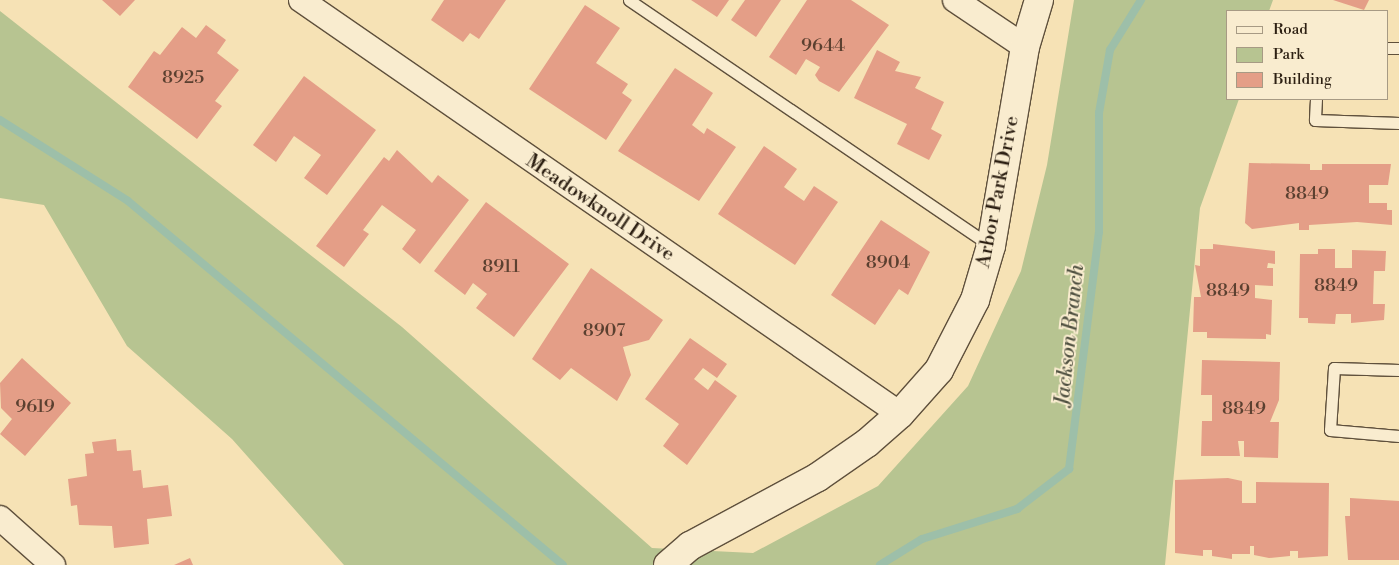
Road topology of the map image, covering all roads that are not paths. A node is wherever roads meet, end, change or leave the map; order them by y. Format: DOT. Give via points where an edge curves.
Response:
graph roads {
  1 [pos="301,0"];
  2 [pos="629,0"];
  3 [pos="955,0"];
  4 [pos="1038,0"];
  5 [pos="1025,47"];
  6 [pos="1316,100"];
  7 [pos="1399,123"];
  8 [pos="992,246"];
  9 [pos="1399,370"];
  10 [pos="900,414"];
  11 [pos="1399,436"];
  12 [pos="0,518"];
  13 [pos="53,565"];
  14 [pos="668,565"];
  1 -- 10 [label="street, Meadowknoll Drive"];
  2 -- 8 [label="lane"];
  3 -- 5 [label="street"];
  4 -- 5 [label="street, Arbor Park Drive"];
  5 -- 8 [label="street, Arbor Park Drive"];
  6 -- 7 [label="lane" via="1315,120"];
  8 -- 10 [label="street, Arbor Park Drive" via="975,300 939,370"];
  9 -- 11 [label="lane" via="1334,368 1330,430"];
  10 -- 14 [label="street, Arbor Park Drive" via="818,477 690,546"];
  12 -- 13 [label="street"];
}
